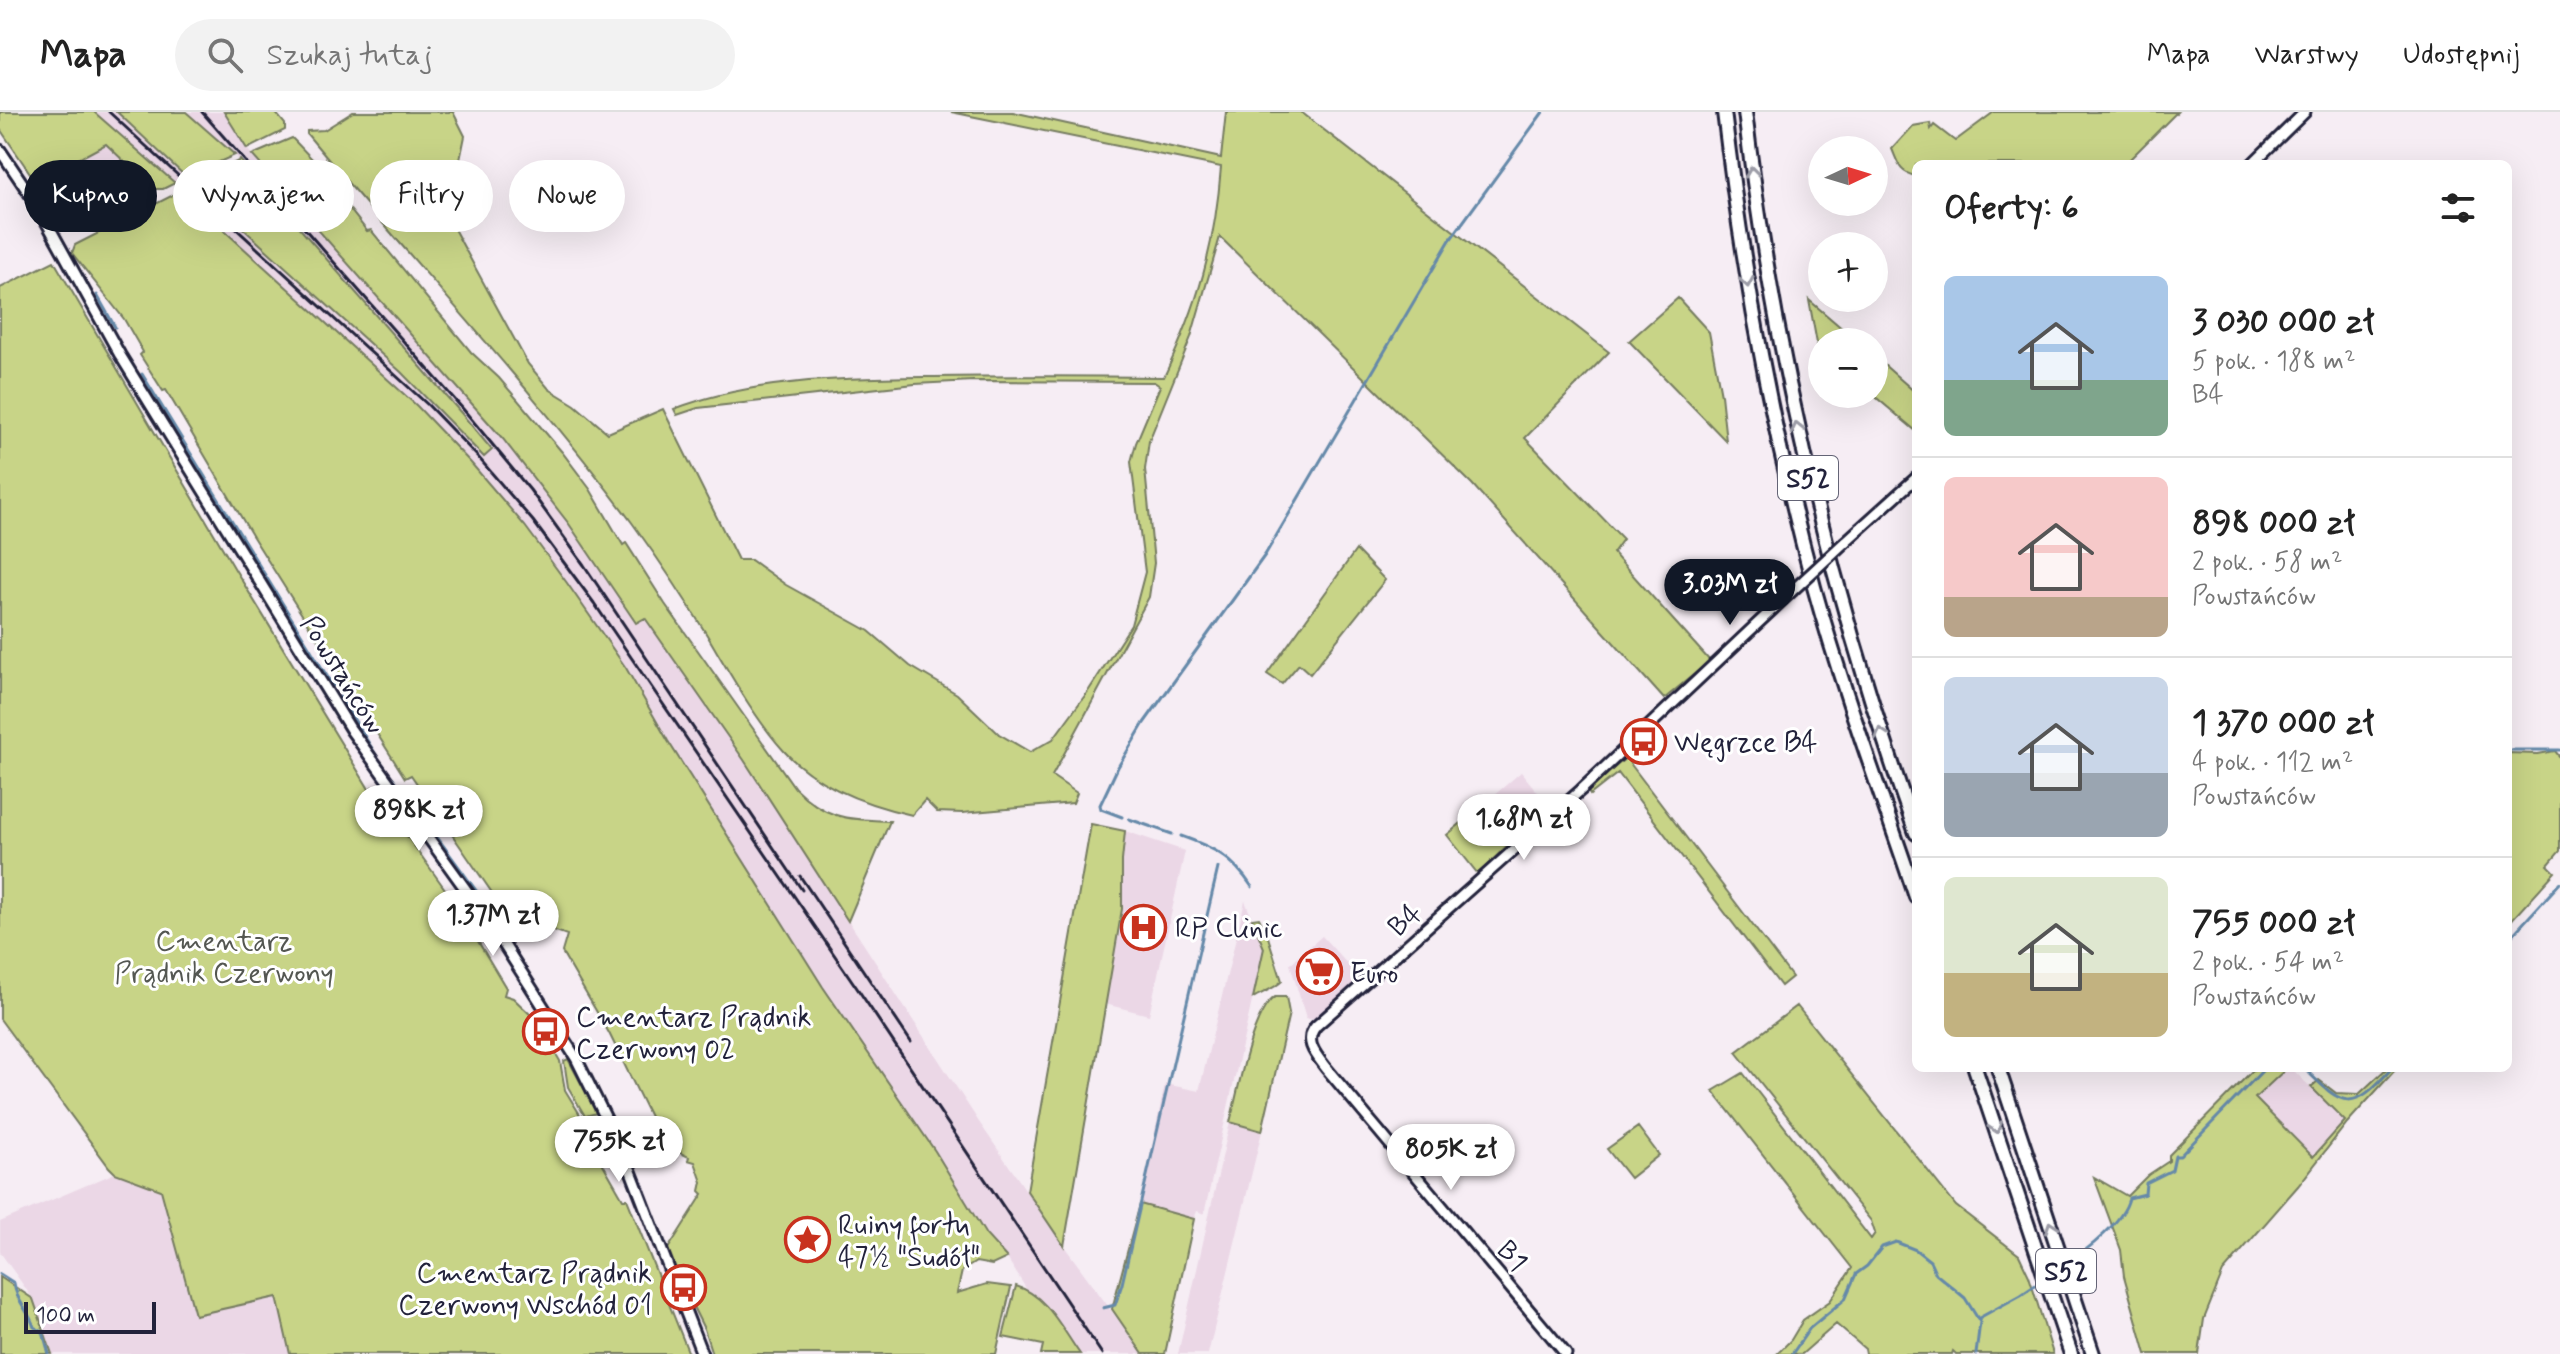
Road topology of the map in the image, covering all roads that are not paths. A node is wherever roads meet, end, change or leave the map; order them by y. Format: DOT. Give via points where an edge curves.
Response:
graph roads {
  1 [pos="1724,112"];
  2 [pos="1745,112"];
  3 [pos="2305,112"];
  4 [pos="0,150"];
  5 [pos="2256,160"];
  6 [pos="1912,482"];
  7 [pos="1912,821"];
  8 [pos="1912,885"];
  9 [pos="1311,1035"];
  10 [pos="1976,1072"];
  11 [pos="1999,1072"];
  12 [pos="702,1354"];
  13 [pos="1566,1354"];
  14 [pos="2071,1354"];
  15 [pos="2093,1354"];
  1 -- 8 [label="highway, S52, one-way" via="1757,340 1793,507 1836,660"];
  7 -- 2 [label="highway, S52, one-way" via="1845,617 1807,474 1774,316"];
  3 -- 5 [label="street"];
  4 -- 12 [label="street, Powstańców" via="351,730 486,917 576,1058 627,1161"];
  6 -- 9 [label="street, B4, bridge"];
  9 -- 13 [label="street, B1" via="1311,1047 1326,1068"];
  10 -- 14 [label="highway, S52, one-way"];
  15 -- 11 [label="highway, S52, one-way"];
}
